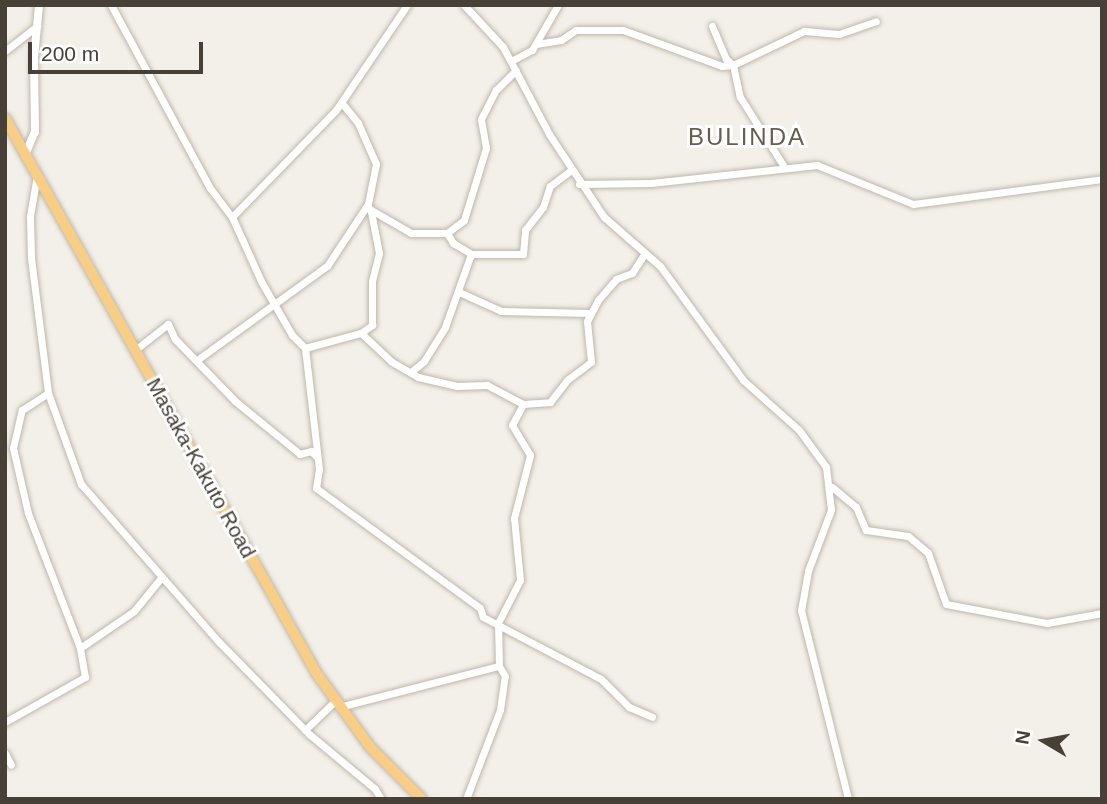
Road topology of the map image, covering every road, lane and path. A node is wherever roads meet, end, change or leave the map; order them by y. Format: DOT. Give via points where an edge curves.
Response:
graph roads {
  1 [pos="39,5"];
  2 [pos="111,5"];
  3 [pos="407,5"];
  4 [pos="464,5"];
  5 [pos="558,5"];
  6 [pos="876,22"];
  7 [pos="37,26"];
  8 [pos="712,26"];
  9 [pos="536,44"];
  10 [pos="5,51"];
  11 [pos="511,61"];
  12 [pos="733,65"];
  13 [pos="516,70"];
  14 [pos="342,103"];
  15 [pos="5,118"];
  16 [pos="25,155"];
  17 [pos="783,165"];
  18 [pos="571,170"];
  19 [pos="37,175"];
  20 [pos="1102,179"];
  21 [pos="579,184"];
  22 [pos="368,209"];
  23 [pos="232,217"];
  24 [pos="447,233"];
  25 [pos="646,253"];
  26 [pos="471,254"];
  27 [pos="459,292"];
  28 [pos="275,302"];
  29 [pos="590,313"];
  30 [pos="361,333"];
  31 [pos="305,348"];
  32 [pos="135,350"];
  33 [pos="197,360"];
  34 [pos="411,372"];
  35 [pos="48,393"];
  36 [pos="523,404"];
  37 [pos="316,457"];
  38 [pos="832,487"];
  39 [pos="160,579"];
  40 [pos="1102,613"];
  41 [pos="498,623"];
  42 [pos="80,648"];
  43 [pos="499,666"];
  44 [pos="337,704"];
  45 [pos="652,718"];
  46 [pos="5,722"];
  47 [pos="305,730"];
  48 [pos="5,753"];
  49 [pos="11,765"];
  50 [pos="381,799"];
  51 [pos="422,799"];
  52 [pos="466,799"];
  53 [pos="848,799"];
  1 -- 7 [label="street"];
  2 -- 23 [label="street" via="210,188"];
  3 -- 14 [label="street"];
  4 -- 11 [label="street" via="497,38"];
  5 -- 9 [label="street"];
  6 -- 12 [label="street" via="839,34 804,31"];
  7 -- 10 [label="street"];
  7 -- 16 [label="street" via="35,132"];
  8 -- 12 [label="street"];
  9 -- 11 [label="street"];
  9 -- 12 [label="street" via="561,40 576,30 623,30 715,66"];
  11 -- 13 [label="street"];
  12 -- 17 [label="street" via="743,103"];
  13 -- 18 [label="street"];
  13 -- 24 [label="street" via="484,111 480,127 486,141 484,156 467,215"];
  14 -- 22 [label="street" via="358,123 376,164"];
  14 -- 23 [label="street"];
  15 -- 16 [label="highway, Masaka-Kakuto Road"];
  16 -- 19 [label="highway, Masaka-Kakuto Road"];
  17 -- 20 [label="street" via="833,170 913,204"];
  17 -- 21 [label="street" via="651,183"];
  18 -- 21 [label="street"];
  18 -- 26 [label="street" via="550,186 543,207 524,230 524,253"];
  19 -- 32 [label="highway, Masaka-Kakuto Road"];
  19 -- 35 [label="street" via="30,216 31,258"];
  21 -- 25 [label="street" via="612,226"];
  22 -- 24 [label="street" via="408,232"];
  22 -- 28 [label="street" via="327,266"];
  22 -- 30 [label="street" via="379,253 372,281 372,325"];
  23 -- 28 [label="street"];
  24 -- 26 [label="street" via="453,243"];
  25 -- 29 [label="street" via="632,273 612,282"];
  25 -- 38 [label="street" via="752,390 810,442"];
  26 -- 27 [label="street"];
  27 -- 29 [label="street" via="501,311"];
  27 -- 34 [label="street" via="445,327 424,361"];
  28 -- 31 [label="street" via="292,335"];
  28 -- 33 [label="street"];
  29 -- 36 [label="street" via="587,326 593,356 588,367 566,380 555,400"];
  30 -- 31 [label="street"];
  30 -- 34 [label="street" via="392,362"];
  31 -- 37 [label="street"];
  32 -- 33 [label="street" via="166,324 175,340"];
  32 -- 44 [label="highway, Masaka-Kakuto Road"];
  33 -- 37 [label="street" via="217,385 297,452 312,451"];
  34 -- 36 [label="street" via="457,386 486,385"];
  35 -- 39 [label="street" via="81,484"];
  35 -- 42 [label="street" via="22,410 13,449 28,513"];
  36 -- 41 [label="street" via="512,425 530,455 514,518 520,580"];
  37 -- 41 [label="street" via="316,488 480,608 483,617"];
  38 -- 40 [label="street" via="856,507 866,530 908,536 928,553 946,604 1047,623"];
  38 -- 53 [label="street" via="831,510 805,579 801,610"];
  39 -- 42 [label="street" via="138,607"];
  39 -- 47 [label="street"];
  41 -- 43 [label="street"];
  41 -- 45 [label="street" via="550,656 601,679 629,707"];
  42 -- 46 [label="street" via="85,670 79,684"];
  43 -- 44 [label="street"];
  43 -- 52 [label="street" via="505,676 500,710"];
  44 -- 47 [label="street"];
  44 -- 51 [label="highway, Masaka-Kakuto Road" via="371,748"];
  47 -- 50 [label="street"];
  48 -- 49 [label="street"];
}
